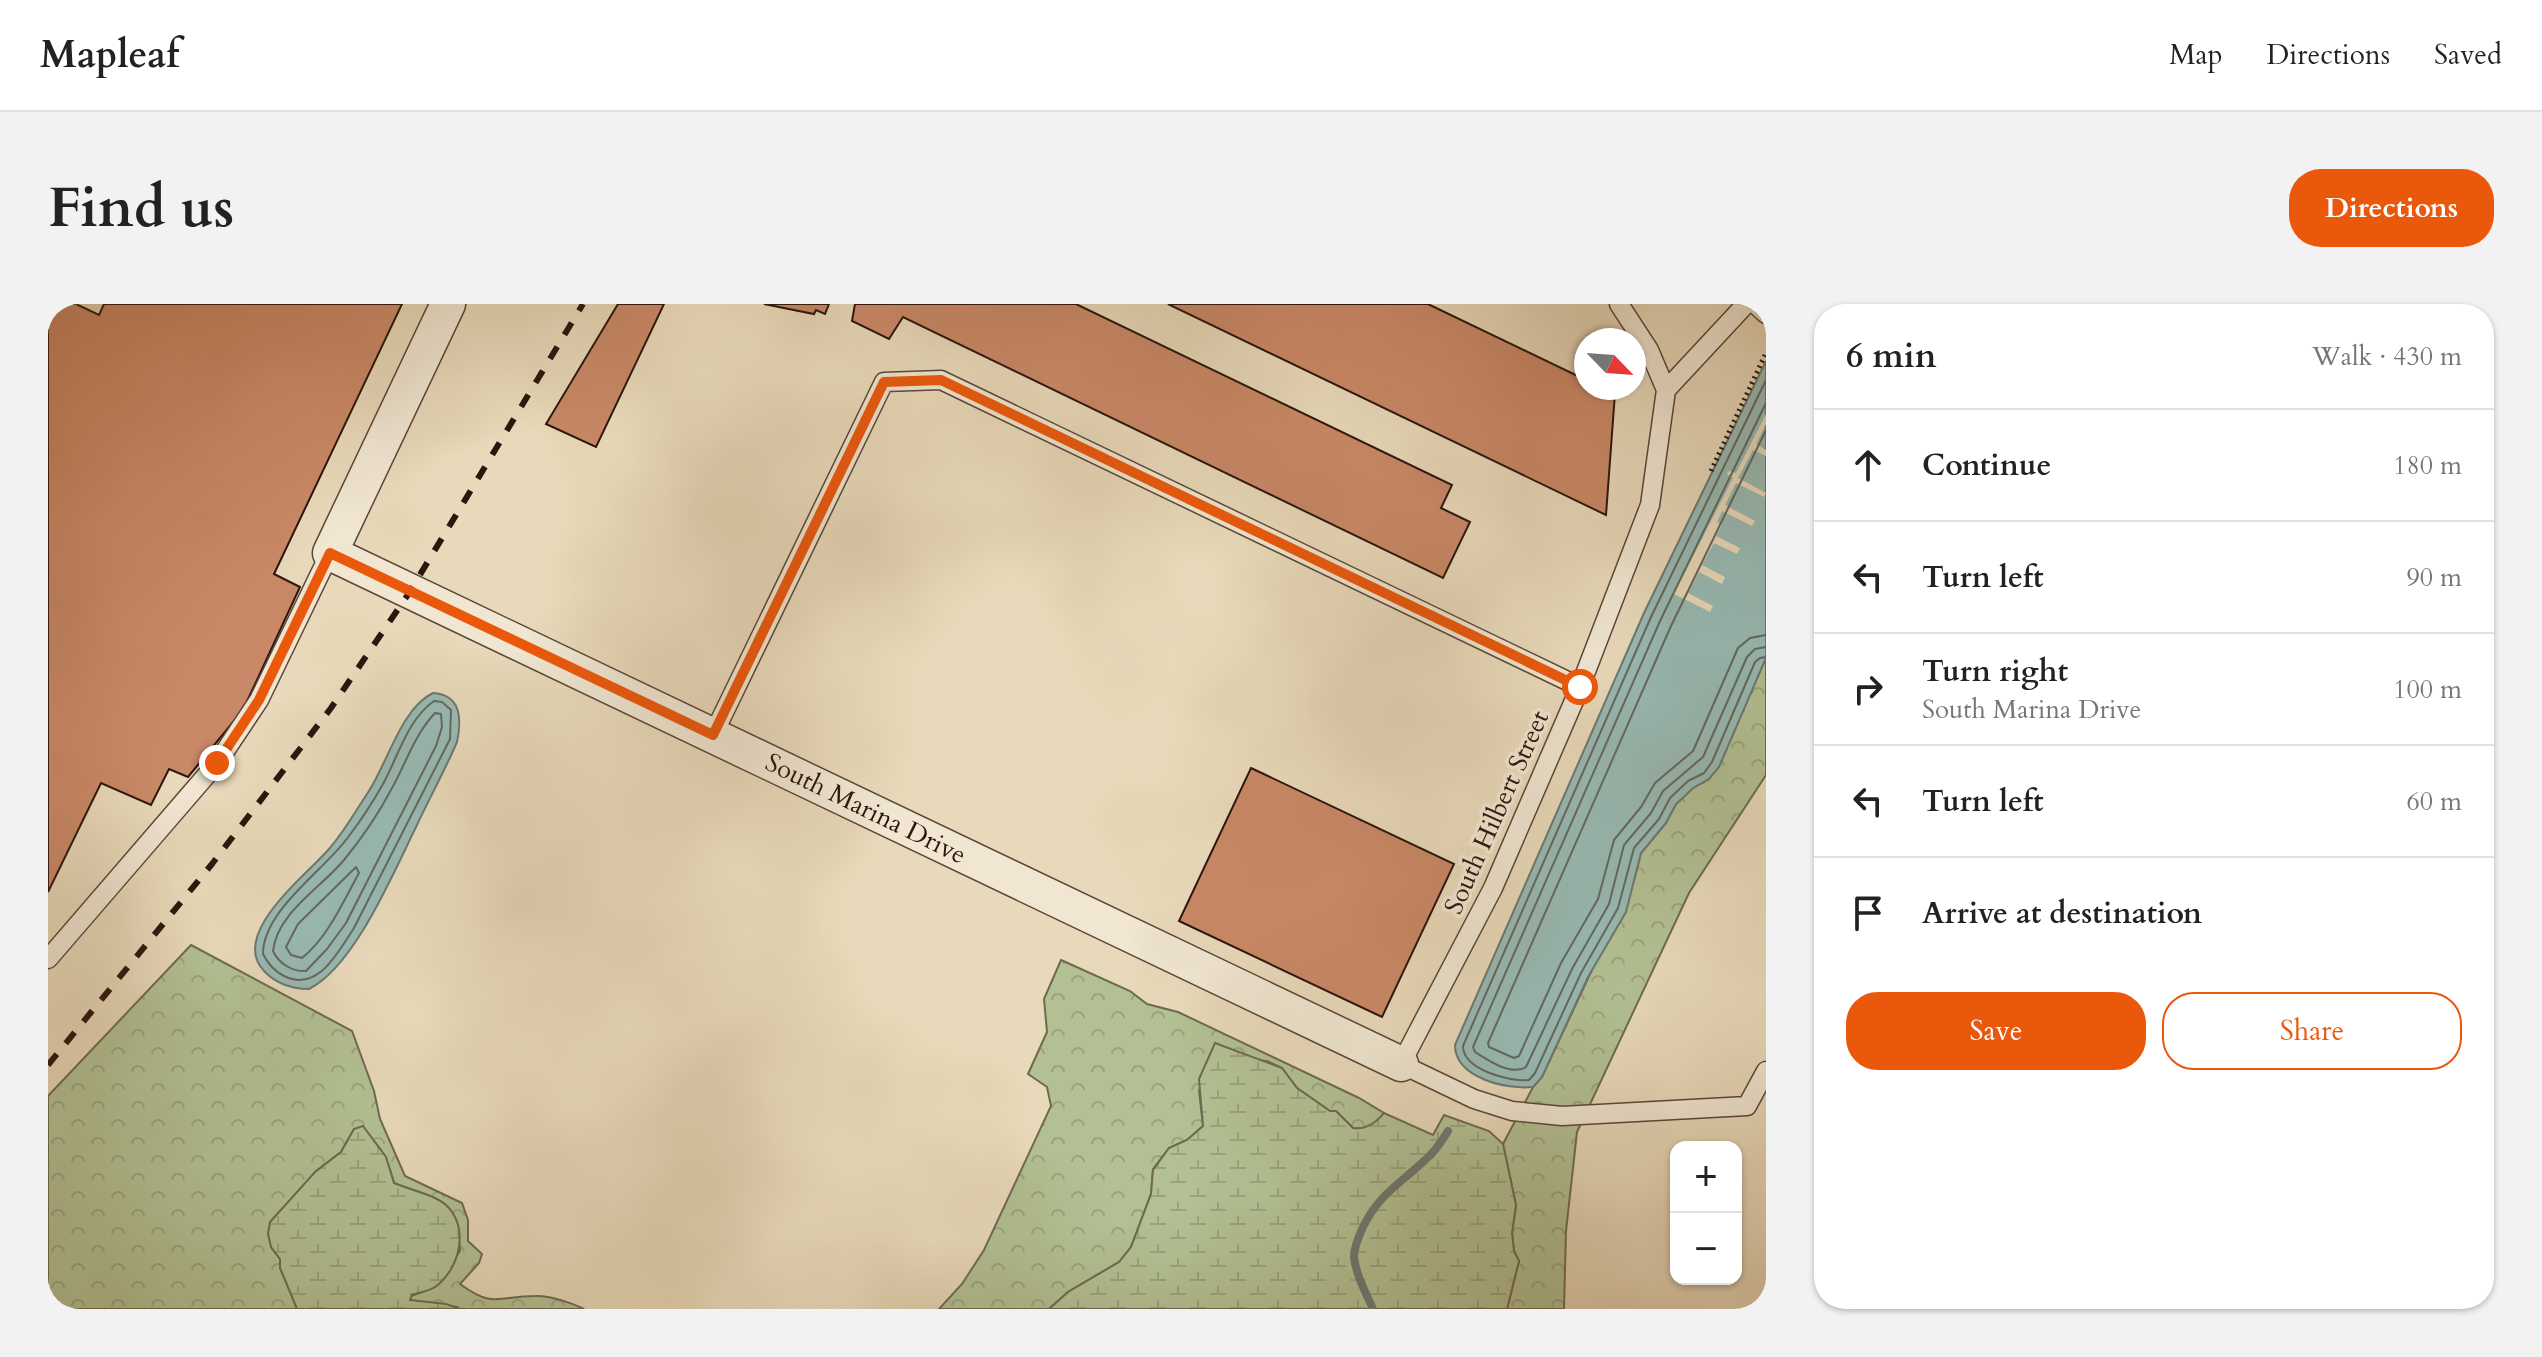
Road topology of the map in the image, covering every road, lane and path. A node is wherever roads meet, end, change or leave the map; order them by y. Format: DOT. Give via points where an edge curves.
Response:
graph roads {
  1 [pos="448,304"];
  2 [pos="1619,304"];
  3 [pos="1746,304"];
  4 [pos="1755,304"];
  5 [pos="1766,314"];
  6 [pos="1766,353"];
  7 [pos="1666,390"];
  8 [pos="1711,471"];
  9 [pos="330,553"];
  10 [pos="1580,687"];
  11 [pos="713,735"];
  12 [pos="48,959"];
  13 [pos="1401,1064"];
  14 [pos="1766,1071"];
  1 -- 9 [label="street"];
  2 -- 7 [label="lane" via="1649,350"];
  3 -- 7 [label="lane"];
  4 -- 5 [label="lane"];
  6 -- 8 [label="path"];
  7 -- 10 [label="lane, South Hilbert Street" via="1650,505"];
  9 -- 11 [label="street, South Marina Drive"];
  9 -- 12 [label="lane" via="259,700 217,763"];
  10 -- 11 [label="lane" via="941,380 884,382"];
  10 -- 13 [label="lane, South Hilbert Street" via="1493,888"];
  11 -- 13 [label="street, South Marina Drive"];
  13 -- 14 [label="lane" via="1474,1099 1512,1111 1562,1116 1747,1106"];
}
